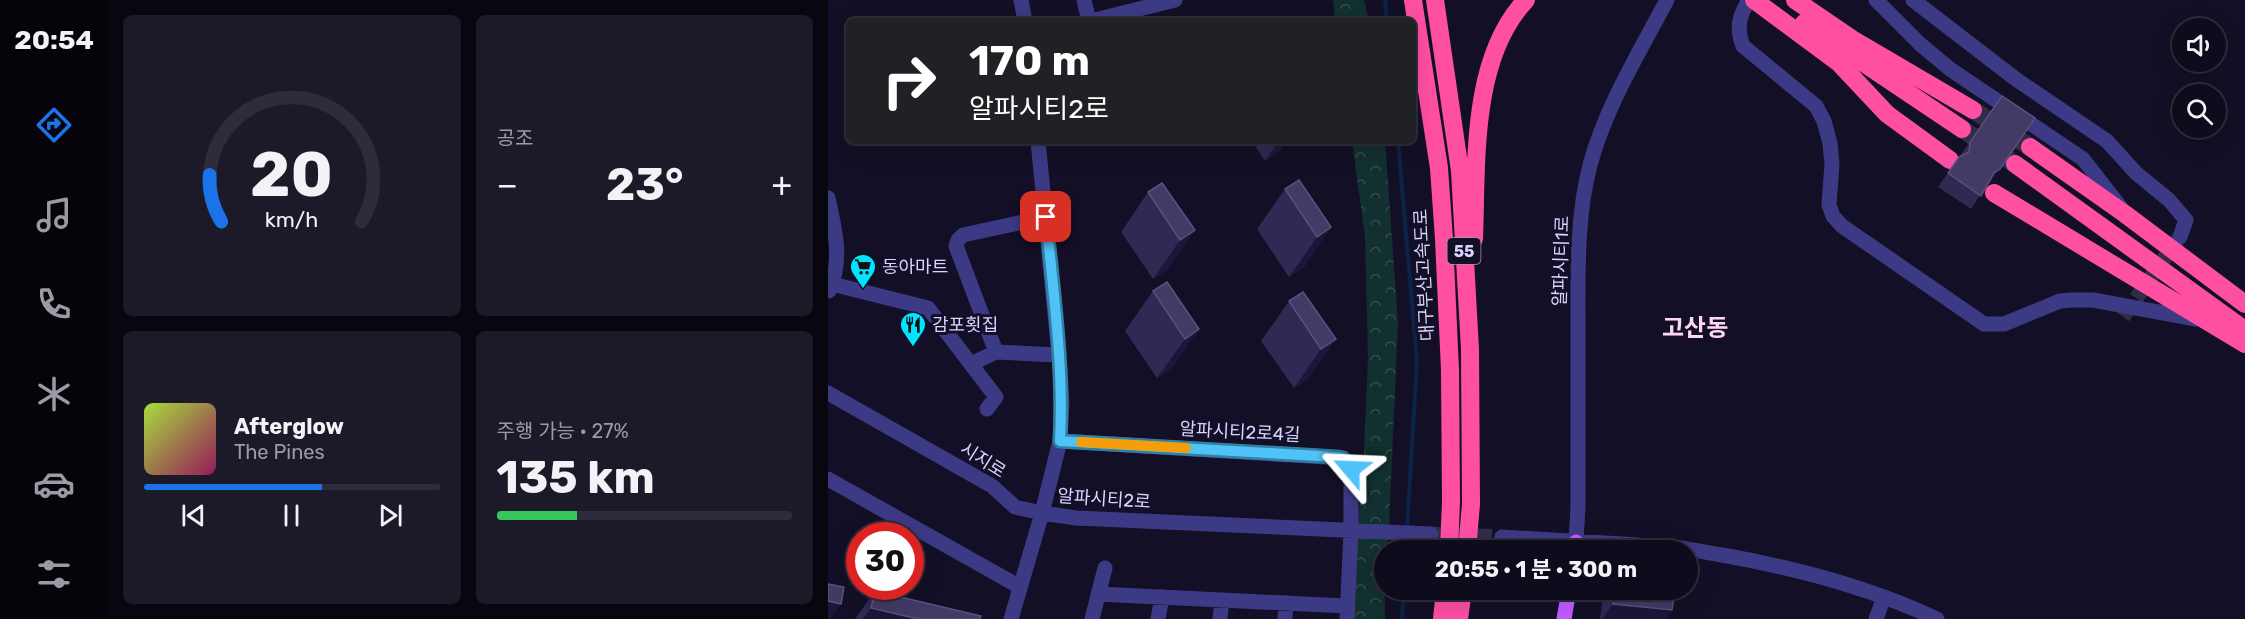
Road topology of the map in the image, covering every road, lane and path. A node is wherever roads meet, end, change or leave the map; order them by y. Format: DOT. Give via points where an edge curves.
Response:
graph roads {
  1 [pos="1021,0"];
  2 [pos="1084,0"];
  3 [pos="1413,0"];
  4 [pos="1435,0"];
  5 [pos="1526,0"];
  6 [pos="1668,0"];
  7 [pos="1749,0"];
  8 [pos="1754,0"];
  9 [pos="1876,0"];
  10 [pos="1913,0"];
  11 [pos="1165,1"];
  12 [pos="1782,6"];
  13 [pos="1024,18"];
  14 [pos="1089,18"];
  15 [pos="1101,18"];
  16 [pos="1416,18"];
  17 [pos="1416,20"];
  18 [pos="1973,110"];
  19 [pos="1962,129"];
  20 [pos="1038,144"];
  21 [pos="2030,147"];
  22 [pos="1950,160"];
  23 [pos="2015,164"];
  24 [pos="1994,193"];
  25 [pos="828,198"];
  26 [pos="2125,213"];
  27 [pos="1046,217"];
  28 [pos="2180,237"];
  29 [pos="830,288"];
  30 [pos="2245,304"];
  31 [pos="2212,323"];
  32 [pos="2245,330"];
  33 [pos="2245,344"];
  34 [pos="1470,349"];
  35 [pos="996,352"];
  36 [pos="1059,355"];
  37 [pos="971,364"];
  38 [pos="830,400"];
  39 [pos="987,409"];
  40 [pos="1060,441"];
  41 [pos="828,479"];
  42 [pos="1042,513"];
  43 [pos="1351,531"];
  44 [pos="1431,534"];
  45 [pos="1502,537"];
  46 [pos="1449,540"];
  47 [pos="1468,540"];
  48 [pos="1526,540"];
  49 [pos="1575,540"];
  50 [pos="1698,552"];
  51 [pos="1105,568"];
  52 [pos="1020,587"];
  53 [pos="1098,594"];
  54 [pos="1162,597"];
  55 [pos="1884,597"];
  56 [pos="1222,600"];
  57 [pos="1445,600"];
  58 [pos="1462,600"];
  59 [pos="1567,600"];
  60 [pos="1286,603"];
  61 [pos="1346,612"];
  62 [pos="1011,619"];
  63 [pos="1092,619"];
  64 [pos="1158,619"];
  65 [pos="1220,619"];
  66 [pos="1284,619"];
  67 [pos="1442,619"];
  68 [pos="1460,619"];
  69 [pos="1564,619"];
  70 [pos="1876,619"];
  71 [pos="1937,619"];
  1 -- 13 [label="street"];
  2 -- 14 [label="street"];
  3 -- 16 [label="highway, 대구부산고속도로 / 55"];
  4 -- 34 [label="highway, 55" via="1460,171"];
  5 -- 34 [label="highway" via="1495,52 1481,104"];
  6 -- 49 [label="street, 알파시티1로" via="1604,122 1583,203 1578,265"];
  7 -- 31 [label="street" via="1738,24 1743,45 1816,106 1824,121 1832,164 1829,205 1842,226 1984,324 2004,324 2060,300 2093,300"];
  8 -- 12 [label="highway"];
  9 -- 26 [label="street" via="1950,69 2083,159"];
  10 -- 28 [label="street" via="2016,80 2107,141 2186,220"];
  11 -- 15 [label="street"];
  12 -- 18 [label="highway" via="1852,39"];
  12 -- 19 [label="highway"];
  12 -- 22 [label="highway" via="1887,114"];
  17 -- 46 [label="highway, 대구부산고속도로 / 55" via="1443,227 1450,370"];
  20 -- 27 [label="street, 알파시티2로"];
  21 -- 26 [label="highway"];
  23 -- 32 [label="highway"];
  24 -- 31 [label="highway"];
  25 -- 29 [label="street" via="838,248 837,270"];
  26 -- 30 [label="highway"];
  27 -- 35 [label="street" via="963,235 958,240"];
  27 -- 36 [label="street, 알파시티2로"];
  29 -- 37 [label="street" via="928,308"];
  31 -- 33 [label="highway"];
  34 -- 47 [label="highway, 55"];
  35 -- 36 [label="street"];
  35 -- 37 [label="street"];
  36 -- 40 [label="street, 알파시티2로"];
  37 -- 39 [label="street" via="996,397"];
  38 -- 42 [label="street, 시지로" via="992,486 1015,507"];
  40 -- 42 [label="street, 알파시티2로"];
  40 -- 43 [label="street, 알파시티2로4길" via="1343,458 1351,469"];
  41 -- 52 [label="street"];
  42 -- 43 [label="street, 알파시티2로" via="1076,518"];
  42 -- 52 [label="street"];
  43 -- 44 [label="street, 알파시티2로"];
  43 -- 61 [label="street"];
  45 -- 48 [label="street"];
  50 -- 55 [label="street" via="1767,563"];
  51 -- 53 [label="street"];
  52 -- 62 [label="street"];
  53 -- 54 [label="street"];
  53 -- 63 [label="street"];
  54 -- 56 [label="street"];
  54 -- 64 [label="street"];
  55 -- 70 [label="street"];
  55 -- 71 [label="street"];
  56 -- 60 [label="street"];
  56 -- 65 [label="street"];
  57 -- 67 [label="highway"];
  58 -- 68 [label="highway"];
  59 -- 69 [label="main road"];
  60 -- 61 [label="street"];
  60 -- 66 [label="street"];
}
